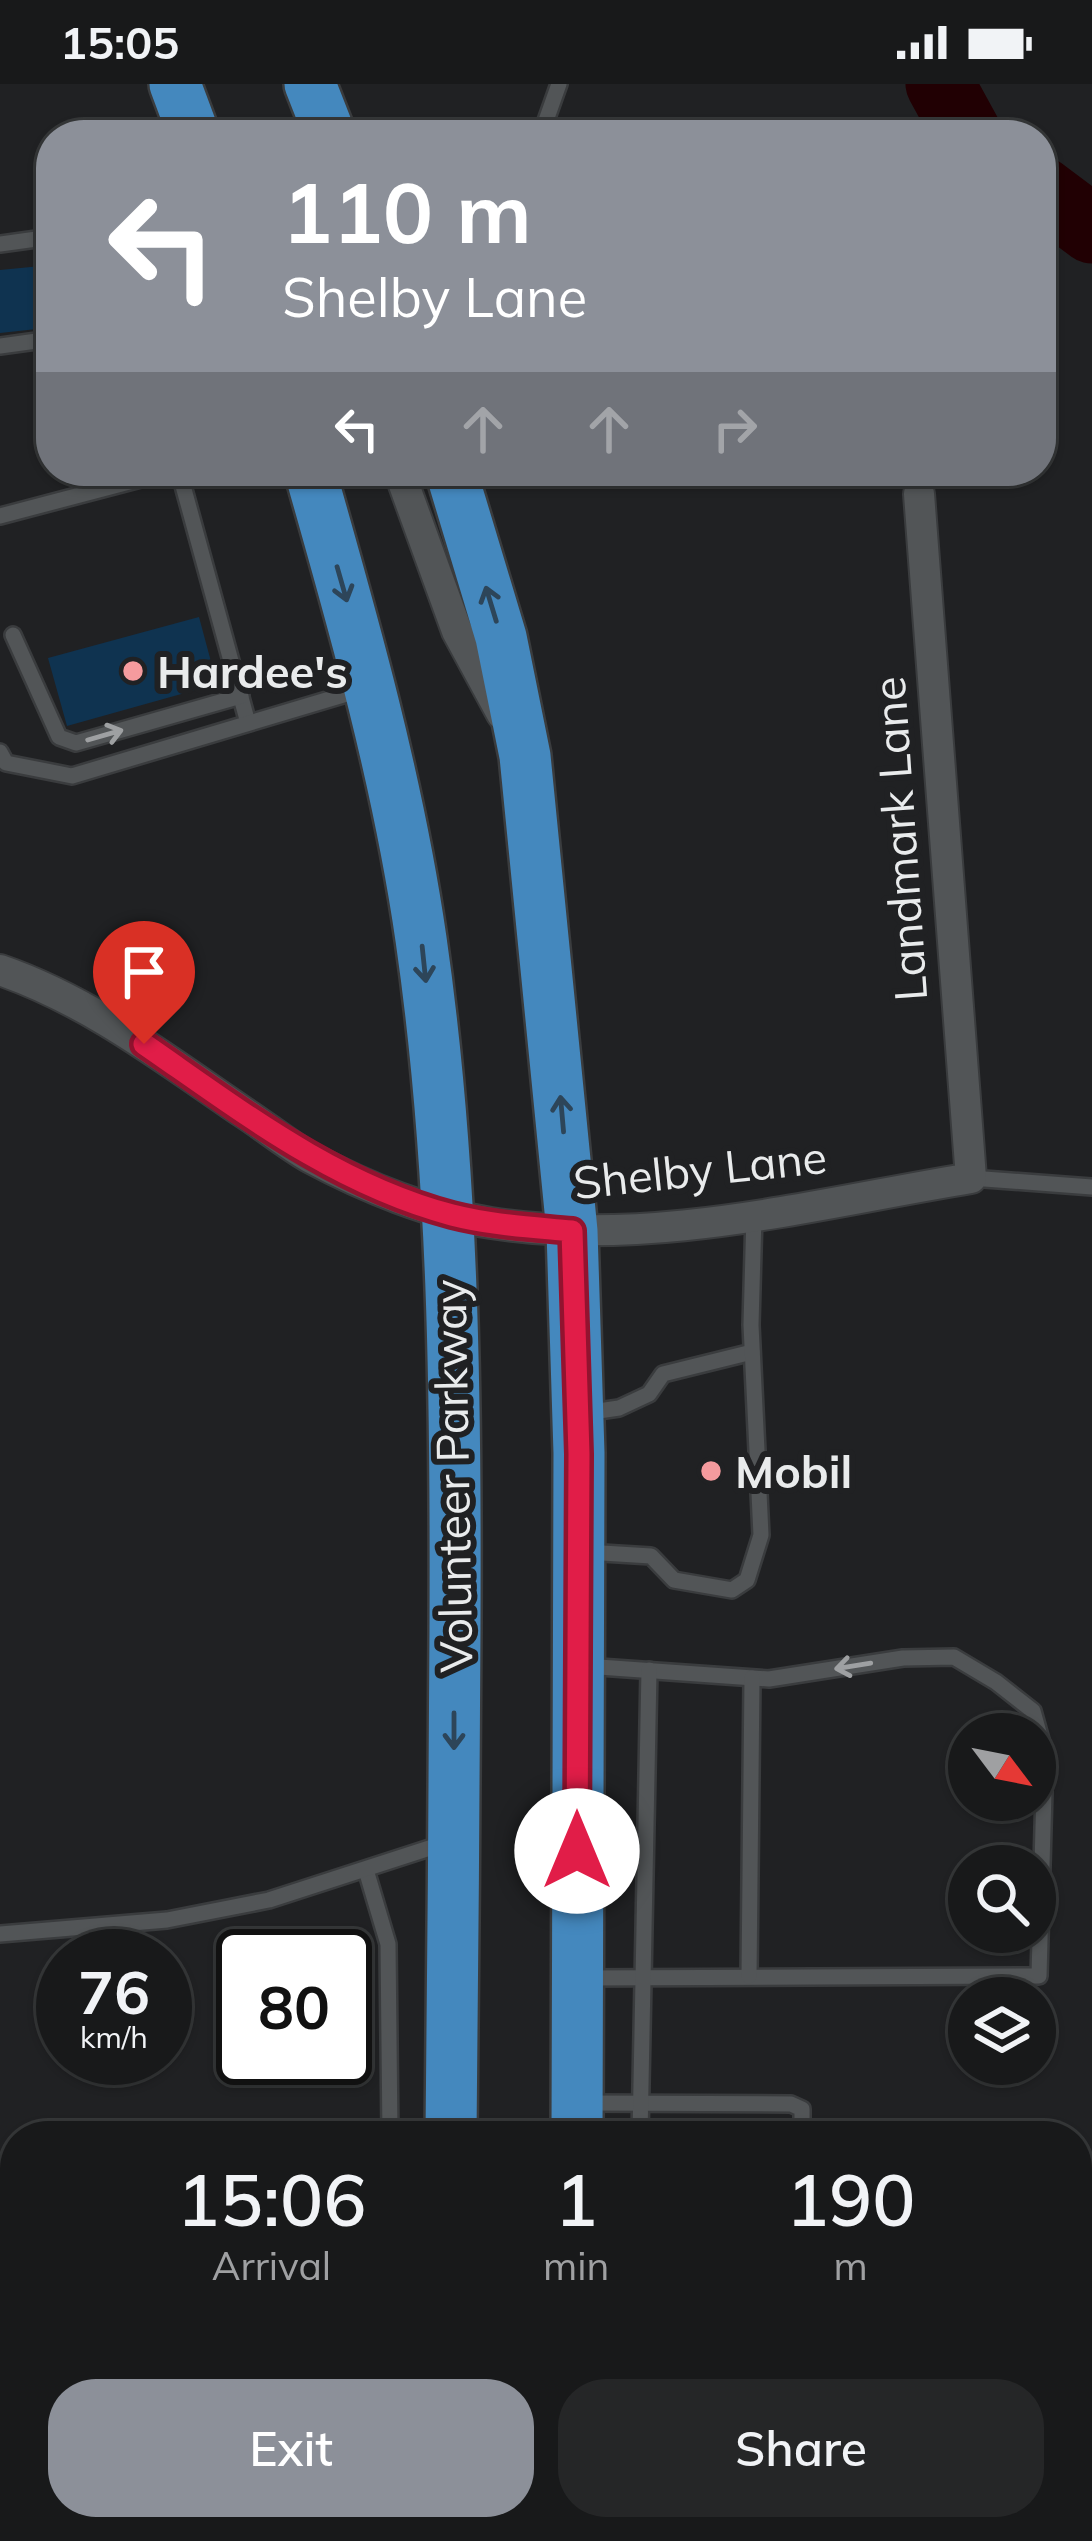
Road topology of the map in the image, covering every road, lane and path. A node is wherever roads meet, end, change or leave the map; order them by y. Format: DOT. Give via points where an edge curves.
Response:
graph roads {
  1 [pos="175,84"];
  2 [pos="310,84"];
  3 [pos="559,84"];
  4 [pos="188,120"];
  5 [pos="324,120"];
  6 [pos="546,120"];
  7 [pos="36,239"];
  8 [pos="0,244"];
  9 [pos="36,341"];
  10 [pos="0,346"];
  11 [pos="117,486"];
  12 [pos="179,486"];
  13 [pos="314,486"];
  14 [pos="404,486"];
  15 [pos="455,486"];
  16 [pos="920,494"];
  17 [pos="0,516"];
  18 [pos="13,635"];
  19 [pos="370,687"];
  20 [pos="241,696"];
  21 [pos="248,723"];
  22 [pos="0,752"];
  23 [pos="525,756"];
  24 [pos="0,970"];
  25 [pos="970,1178"];
  26 [pos="1092,1187"];
  27 [pos="448,1214"];
  28 [pos="754,1215"];
  29 [pos="572,1231"];
  30 [pos="752,1352"];
  31 [pos="577,1414"];
  32 [pos="578,1552"];
  33 [pos="576,1665"];
  34 [pos="649,1670"];
  35 [pos="752,1678"];
  36 [pos="454,1840"];
  37 [pos="366,1870"];
  38 [pos="0,1934"];
  39 [pos="643,1976"];
  40 [pos="749,1976"];
  41 [pos="577,1979"];
  42 [pos="640,2103"];
  43 [pos="577,2120"];
  44 [pos="390,2121"];
  45 [pos="451,2121"];
  46 [pos="640,2121"];
  47 [pos="802,2121"];
  1 -- 4 [label="highway"];
  2 -- 5 [label="highway"];
  3 -- 6 [label="lane"];
  7 -- 8 [label="lane"];
  9 -- 10 [label="lane"];
  11 -- 17 [label="lane"];
  12 -- 20 [label="lane"];
  13 -- 19 [label="highway, Volunteer Parkway, one-way"];
  14 -- 23 [label="street" via="457,631"];
  23 -- 15 [label="highway, one-way" via="501,638"];
  16 -- 25 [label="street, Landmark Lane"];
  18 -- 20 [label="lane, one-way" via="59,736 76,743"];
  19 -- 21 [label="lane"];
  19 -- 27 [label="highway, Volunteer Parkway, one-way" via="421,940"];
  20 -- 21 [label="lane"];
  21 -- 22 [label="lane" via="72,776 6,764"];
  29 -- 23 [label="highway, one-way"];
  24 -- 27 [label="street, Shelby Lane" via="112,1023 309,1157"];
  25 -- 26 [label="lane"];
  25 -- 28 [label="street, Shelby Lane"];
  27 -- 29 [label="street, Shelby Lane"];
  27 -- 36 [label="highway, Volunteer Parkway, one-way" via="456,1410"];
  28 -- 29 [label="street, Shelby Lane"];
  28 -- 30 [label="lane"];
  29 -- 31 [label="highway"];
  30 -- 31 [label="lane" via="664,1374 649,1394 619,1408"];
  30 -- 32 [label="lane" via="761,1535 747,1580 732,1590 674,1580 651,1556"];
  31 -- 32 [label="highway"];
  32 -- 33 [label="highway"];
  33 -- 34 [label="lane"];
  33 -- 41 [label="highway"];
  34 -- 35 [label="lane"];
  34 -- 39 [label="lane"];
  35 -- 40 [label="lane"];
  40 -- 35 [label="lane, one-way" via="1040,1976 1045,1754 1033,1711 954,1657"];
  36 -- 37 [label="lane"];
  36 -- 45 [label="highway, Volunteer Parkway"];
  37 -- 38 [label="lane" via="166,1920"];
  37 -- 44 [label="lane" via="388,1944"];
  39 -- 40 [label="lane"];
  39 -- 41 [label="lane"];
  39 -- 42 [label="lane"];
  41 -- 43 [label="highway"];
  42 -- 43 [label="lane"];
  42 -- 46 [label="lane"];
  42 -- 47 [label="lane" via="791,2104 802,2109"];
}
